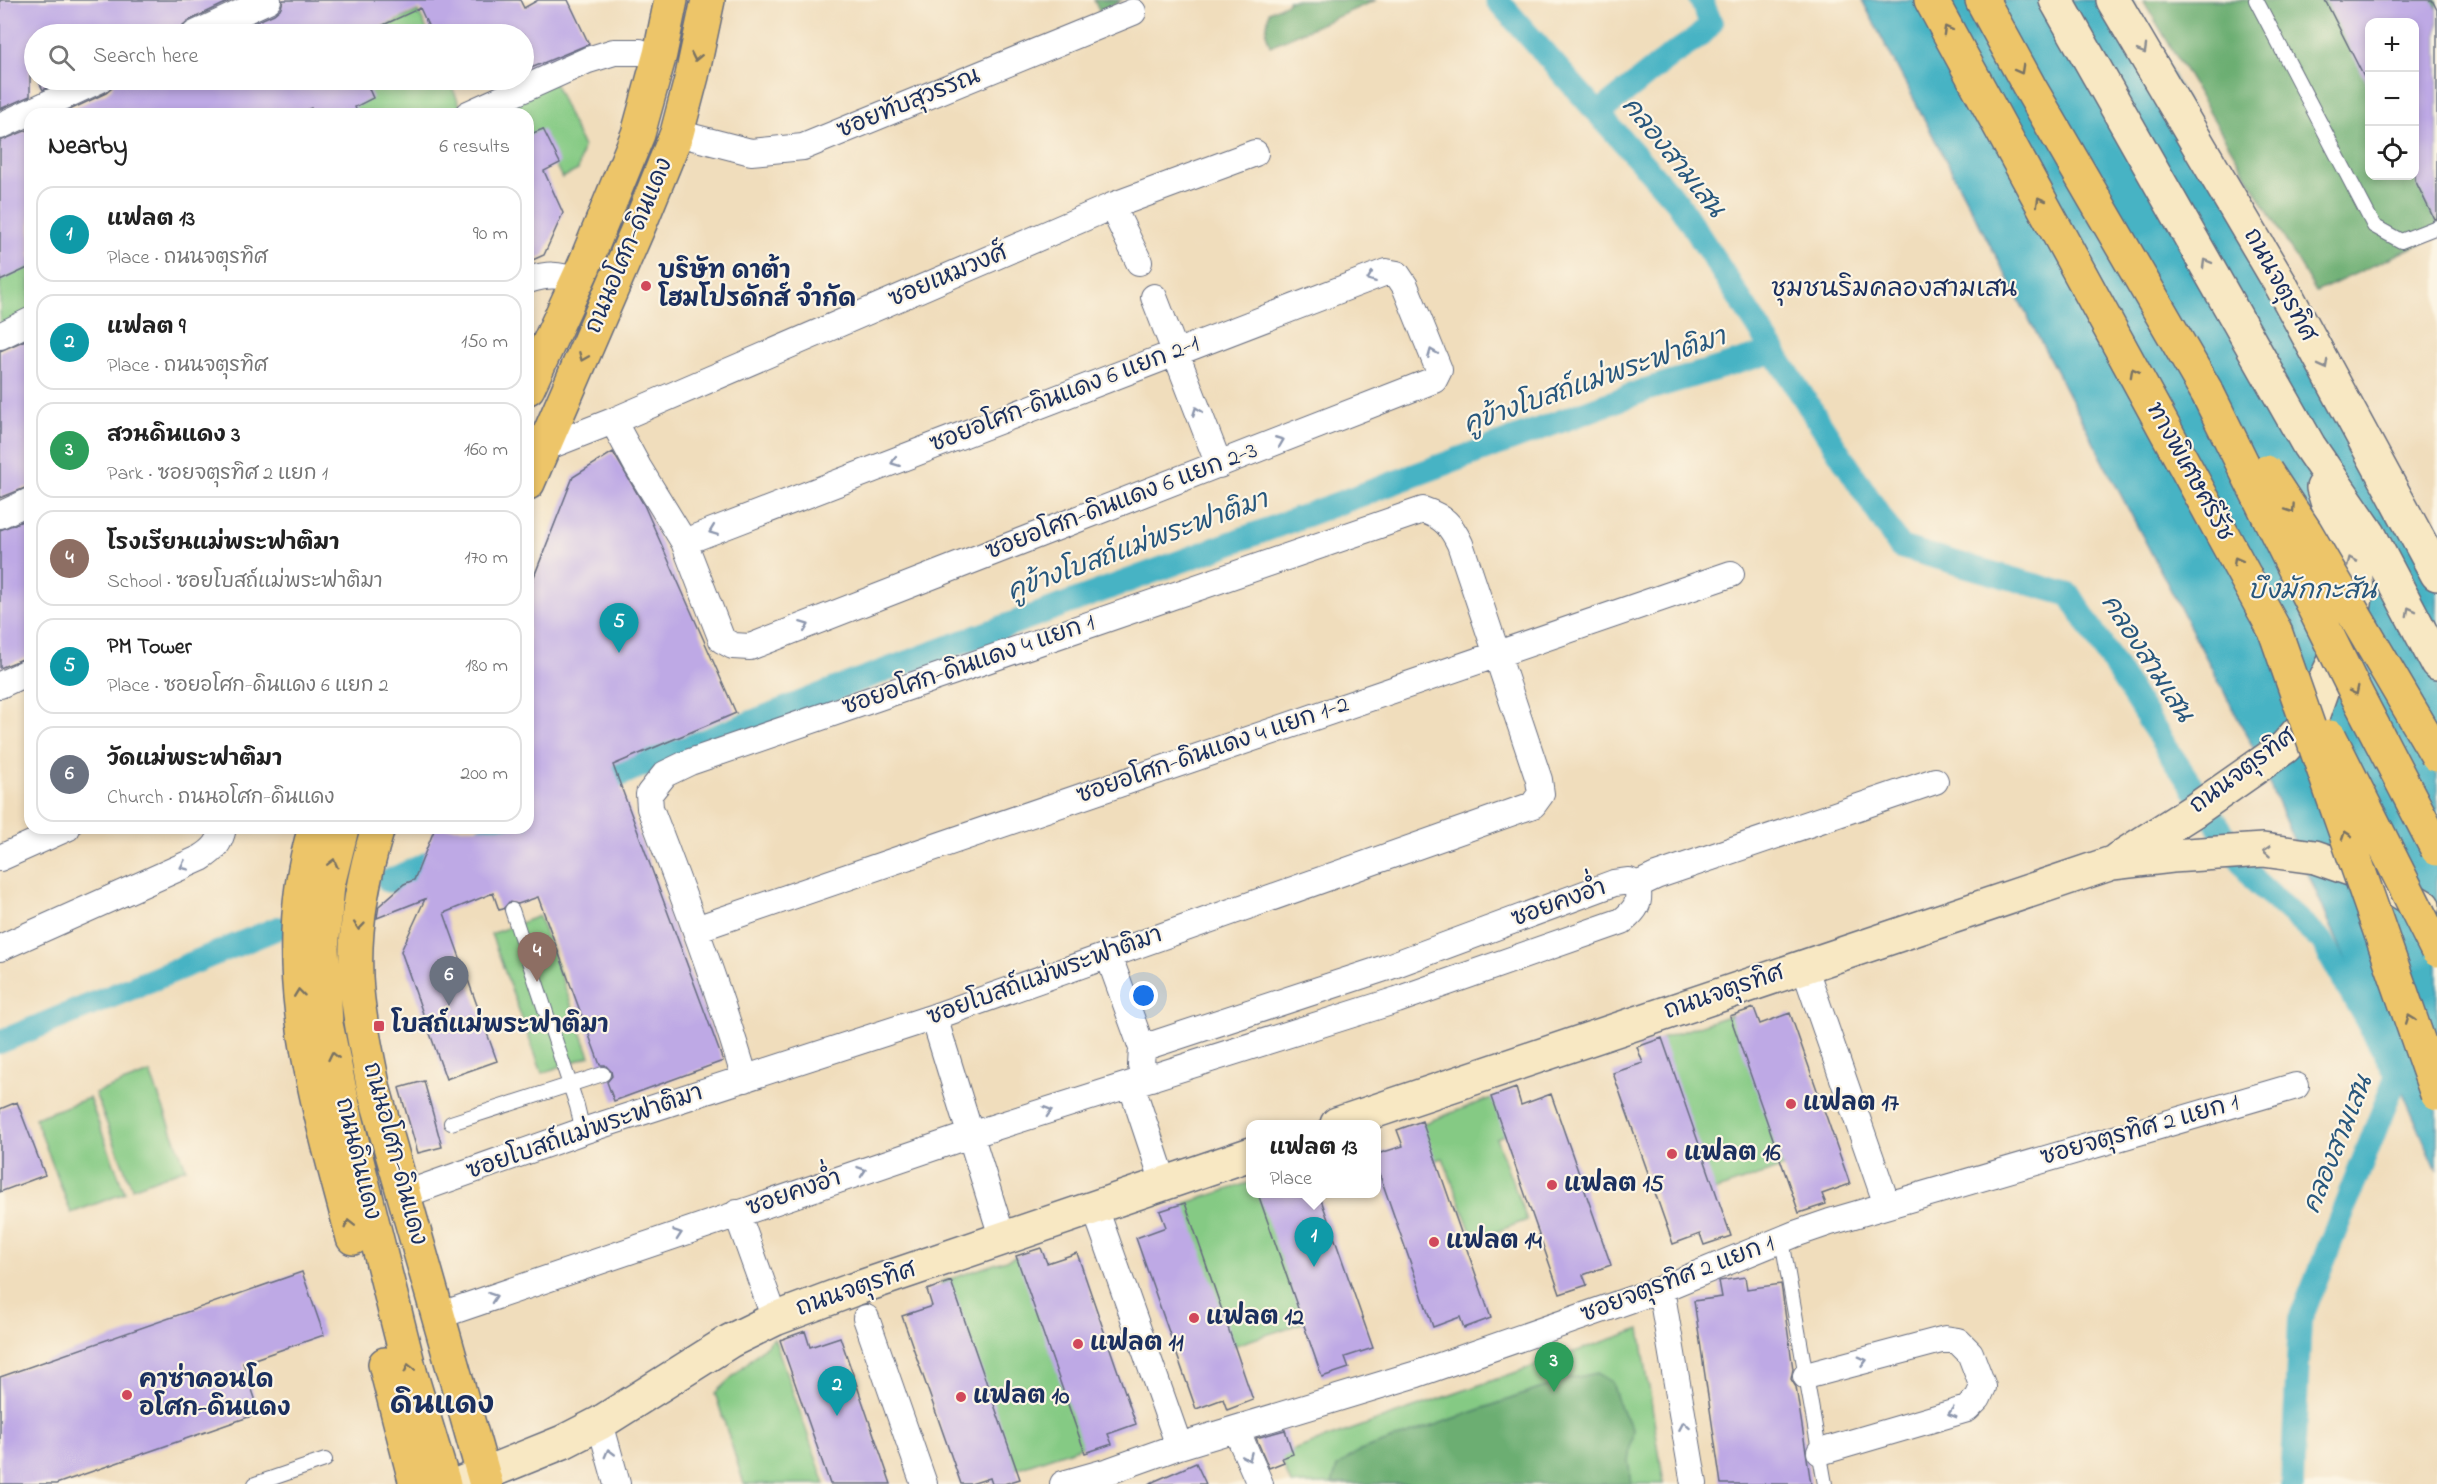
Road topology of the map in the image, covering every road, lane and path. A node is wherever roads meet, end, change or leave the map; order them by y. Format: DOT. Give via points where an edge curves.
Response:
graph roads {
  1 [pos="268,0"];
  2 [pos="650,0"];
  3 [pos="671,0"];
  4 [pos="708,0"];
  5 [pos="1930,0"];
  6 [pos="1982,0"];
  7 [pos="2056,0"];
  8 [pos="2113,0"];
  9 [pos="2256,0"];
  10 [pos="1133,12"];
  11 [pos="216,24"];
  12 [pos="640,52"];
  13 [pos="534,84"];
  14 [pos="77,90"];
  15 [pos="521,90"];
  16 [pos="39,108"];
  17 [pos="481,108"];
  18 [pos="24,115"];
  19 [pos="0,126"];
  20 [pos="677,133"];
  21 [pos="1255,153"];
  22 [pos="1112,206"];
  23 [pos="601,226"];
  24 [pos="2437,227"];
  25 [pos="1138,262"];
  26 [pos="534,278"];
  27 [pos="577,281"];
  28 [pos="1154,297"];
  29 [pos="1419,321"];
  30 [pos="24,324"];
  31 [pos="0,336"];
  32 [pos="1174,352"];
  33 [pos="534,375"];
  34 [pos="2208,394"];
  35 [pos="613,421"];
  36 [pos="2309,446"];
  37 [pos="544,448"];
  38 [pos="1219,465"];
  39 [pos="534,470"];
  40 [pos="24,504"];
  41 [pos="0,515"];
  42 [pos="684,542"];
  43 [pos="1731,574"];
  44 [pos="2437,574"];
  45 [pos="2276,631"];
  46 [pos="1495,654"];
  47 [pos="2437,663"];
  48 [pos="24,674"];
  49 [pos="0,685"];
  50 [pos="2437,755"];
  51 [pos="1935,781"];
  52 [pos="54,834"];
  53 [pos="222,834"];
  54 [pos="313,834"];
  55 [pos="341,834"];
  56 [pos="376,834"];
  57 [pos="2437,849"];
  58 [pos="0,858"];
  59 [pos="2112,863"];
  60 [pos="1637,885"];
  61 [pos="512,910"];
  62 [pos="2437,915"];
  63 [pos="696,929"];
  64 [pos="0,948"];
  65 [pos="2437,950"];
  66 [pos="1108,954"];
  67 [pos="1804,966"];
  68 [pos="1385,968"];
  69 [pos="1397,1000"];
  70 [pos="934,1017"];
  71 [pos="1142,1048"];
  72 [pos="603,1074"];
  73 [pos="745,1079"];
  74 [pos="1141,1081"];
  75 [pos="570,1085"];
  76 [pos="2296,1086"];
  77 [pos="2437,1094"];
  78 [pos="1352,1120"];
  79 [pos="451,1123"];
  80 [pos="583,1131"];
  81 [pos="970,1135"];
  82 [pos="1246,1156"];
  83 [pos="1164,1183"];
  84 [pos="403,1195"];
  85 [pos="1887,1205"];
  86 [pos="1095,1208"];
  87 [pos="737,1213"];
  88 [pos="1003,1240"];
  89 [pos="1782,1240"];
  90 [pos="1661,1289"];
  91 [pos="438,1316"];
  92 [pos="866,1318"];
  93 [pos="776,1319"];
  94 [pos="1806,1376"];
  95 [pos="600,1423"];
  96 [pos="1236,1429"];
  97 [pos="1179,1446"];
  98 [pos="1820,1452"];
  99 [pos="325,1460"];
  100 [pos="1112,1477"];
  101 [pos="476,1481"];
  102 [pos="255,1484"];
  103 [pos="416,1484"];
  104 [pos="444,1484"];
  105 [pos="617,1484"];
  106 [pos="924,1484"];
  107 [pos="1063,1484"];
  108 [pos="1260,1484"];
  109 [pos="1694,1484"];
  110 [pos="1825,1484"];
  1 -- 11 [label="street"];
  2 -- 12 [label="main road, ถนนอโศก-ดินแดง"];
  3 -- 23 [label="main road, ถนนอโศก-ดินแดง" via="638,134"];
  4 -- 20 [label="main road, ถนนอโศก-ดินแดง, one-way"];
  45 -- 5 [label="main road, ทางพิเศษศรีรัช, one-way"];
  6 -- 34 [label="main road, ทางพิเศษศรีรัช, one-way"];
  36 -- 7 [label="street, ถนนจตุรทิศ, one-way"];
  8 -- 44 [label="street, ถนนจตุรทิศ, one-way" via="2281,285"];
  9 -- 24 [label="lane" via="2374,226 2401,240"];
  10 -- 20 [label="street, ซอยทับสุวรรณ" via="803,147 751,152"];
  12 -- 13 [label="street" via="614,52"];
  12 -- 23 [label="main road, ถนนอโศก-ดินแดง"];
  14 -- 16 [label="street"];
  15 -- 17 [label="street"];
  18 -- 19 [label="street"];
  20 -- 37 [label="main road, ถนนอโศก-ดินแดง, one-way"];
  21 -- 22 [label="street, ซอยเหมวงศ์"];
  22 -- 25 [label="street"];
  22 -- 35 [label="street, ซอยเหมวงศ์"];
  23 -- 27 [label="main road, ถนนอโศก-ดินแดง"];
  26 -- 27 [label="street" via="560,274"];
  27 -- 33 [label="main road, ถนนอโศก-ดินแดง"];
  28 -- 32 [label="street"];
  29 -- 32 [label="street, ซอยอโศก-ดินแดง 6 แยก 2-1, one-way" via="1397,274 1386,272"];
  38 -- 29 [label="street, ซอยอโศก-ดินแดง 6 แยก 2-3, one-way" via="1434,380 1439,370"];
  30 -- 31 [label="street"];
  38 -- 32 [label="street, one-way"];
  32 -- 42 [label="street, ซอยอโศก-ดินแดง 6 แยก 2-1, one-way"];
  34 -- 50 [label="main road, one-way, bridge" via="2252,450 2305,531"];
  34 -- 57 [label="main road, ทางพิเศษศรีรัช, one-way, bridge"];
  35 -- 37 [label="street, ซอยเหมวงศ์"];
  35 -- 42 [label="street"];
  47 -- 36 [label="street, ถนนจตุรทิศ, one-way" via="2369,534"];
  59 -- 36 [label="street, ถนนจตุรทิศ, one-way, bridge" via="2285,747 2313,715 2352,624 2357,590 2355,570 2332,517"];
  37 -- 39 [label="main road, ถนนอโศก-ดินแดง"];
  42 -- 38 [label="street, ซอยอโศก-ดินแดง 6 แยก 2-3, one-way" via="722,640 733,646 750,647"];
  40 -- 41 [label="street"];
  43 -- 46 [label="street, ซอยอโศก-ดินแดง 4 แยก 1-2"];
  45 -- 65 [label="main road, ทางพิเศษศรีรัช, bridge"];
  77 -- 45 [label="main road, one-way, bridge"];
  46 -- 63 [label="street, ซอยอโศก-ดินแดง 4 แยก 1-2"];
  46 -- 63 [label="street, ซอยอโศก-ดินแดง 4 แยก 1" via="1452,526 1441,516 1423,510 701,758 665,774 649,794 650,808"];
  46 -- 66 [label="street, ซอยโบสถ์แม่พระฟาติมา" via="1539,780 1541,794 1533,804"];
  48 -- 49 [label="street"];
  51 -- 60 [label="street"];
  52 -- 58 [label="street"];
  53 -- 64 [label="street, one-way" via="214,850 201,858"];
  103 -- 54 [label="main road, one-way" via="322,1118 305,1036 297,976 298,920 305,859"];
  104 -- 55 [label="main road, ถนนดินแดง, one-way" via="411,1375 326,1024 322,948 328,885"];
  56 -- 84 [label="main road, ถนนอโศก-ดินแดง, one-way" via="366,866 361,906 357,989 374,1090"];
  62 -- 59 [label="street, ถนนจตุรทิศ, one-way, bridge" via="2379,879 2315,857 2263,850"];
  59 -- 67 [label="street, ถนนจตุรทิศ"];
  60 -- 68 [label="street, ซอยคงอ่ำ" via="1629,881 1614,883"];
  60 -- 69 [label="street, ซอยคงอ่ำ" via="1640,898 1635,910 1622,921"];
  61 -- 75 [label="lane"];
  63 -- 73 [label="street, ซอยอโศก-ดินแดง 4 แยก 1" via="722,1032"];
  66 -- 70 [label="street, ซอยโบสถ์แม่พระฟาติมา"];
  66 -- 71 [label="street"];
  67 -- 78 [label="street, ถนนจตุรทิศ"];
  67 -- 85 [label="street"];
  68 -- 69 [label="street"];
  68 -- 71 [label="street, ซอยคงอ่ำ"];
  69 -- 74 [label="street, ซอยคงอ่ำ"];
  70 -- 73 [label="street, ซอยโบสถ์แม่พระฟาติมา"];
  70 -- 81 [label="street"];
  71 -- 74 [label="street"];
  72 -- 75 [label="lane"];
  73 -- 80 [label="street, ซอยโบสถ์แม่พระฟาติมา"];
  81 -- 74 [label="street, ซอยคงอ่ำ, one-way"];
  74 -- 83 [label="street"];
  75 -- 79 [label="lane"];
  75 -- 80 [label="lane"];
  76 -- 85 [label="street, ซอยจตุรทิศ 2 แยก 1"];
  80 -- 84 [label="street, ซอยโบสถ์แม่พระฟาติมา"];
  87 -- 81 [label="street, ซอยคงอ่ำ, one-way"];
  81 -- 88 [label="street"];
  82 -- 83 [label="street, ถนนจตุรทิศ"];
  83 -- 86 [label="street, ถนนจตุรทิศ"];
  84 -- 91 [label="main road, ถนนอโศก-ดินแดง"];
  85 -- 89 [label="street, ซอยจตุรทิศ 2 แยก 1"];
  86 -- 88 [label="street, ถนนจตุรทิศ"];
  86 -- 97 [label="street"];
  91 -- 87 [label="street, ซอยคงอ่ำ, one-way"];
  87 -- 93 [label="street"];
  88 -- 93 [label="street, ถนนจตุรทิศ"];
  89 -- 90 [label="street, ซอยจตุรทิศ 2 แยก 1"];
  89 -- 94 [label="lane"];
  90 -- 96 [label="street, ซอยจตุรทิศ 2 แยก 1" via="1417,1374"];
  109 -- 90 [label="street, one-way"];
  91 -- 101 [label="main road, ถนนอโศก-ดินแดง"];
  92 -- 106 [label="street"];
  93 -- 95 [label="street, ถนนจตุรทิศ" via="730,1341"];
  94 -- 98 [label="lane"];
  94 -- 98 [label="street, one-way" via="1945,1339 1958,1341 1970,1353 1983,1387 1967,1409"];
  95 -- 101 [label="street, ถนนจตุรทิศ"];
  105 -- 95 [label="street, one-way"];
  96 -- 97 [label="street, ซอยจตุรทิศ 2 แยก 1"];
  96 -- 108 [label="street, one-way"];
  97 -- 100 [label="street, ซอยจตุรทิศ 2 แยก 1"];
  98 -- 110 [label="lane"];
  99 -- 102 [label="lane"];
  100 -- 107 [label="street, ซอยจตุรทิศ 2 แยก 1"];
}
